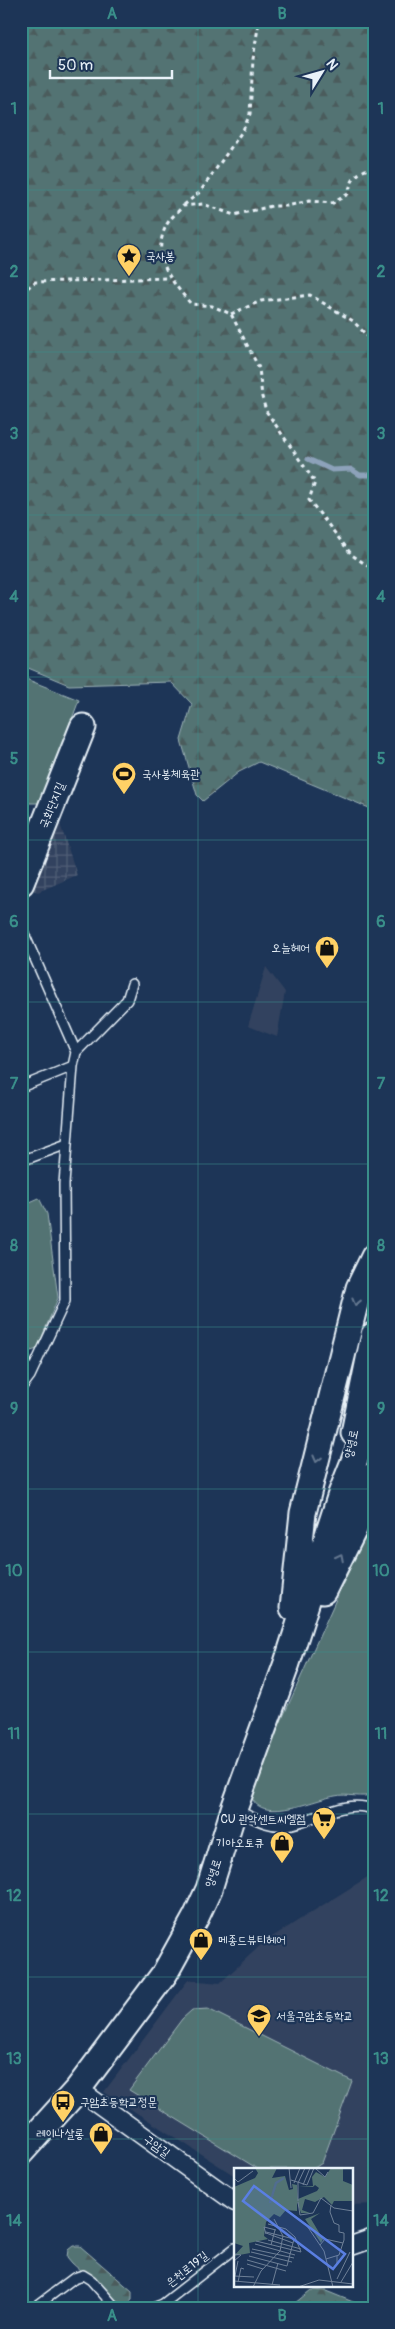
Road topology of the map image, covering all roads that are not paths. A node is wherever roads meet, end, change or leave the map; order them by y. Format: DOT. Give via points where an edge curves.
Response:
graph roads {
  1 [pos="83,728"];
  2 [pos="21,883"];
  3 [pos="21,927"];
  4 [pos="132,984"];
  5 [pos="76,1052"];
  6 [pos="73,1066"];
  7 [pos="21,1087"];
  8 [pos="67,1144"];
  9 [pos="21,1162"];
  10 [pos="372,1260"];
  11 [pos="374,1335"];
  12 [pos="21,1352"];
  13 [pos="30,1376"];
  14 [pos="21,1388"];
  15 [pos="374,1411"];
  16 [pos="374,1475"];
  17 [pos="341,1494"];
  18 [pos="287,1663"];
  19 [pos="234,1809"];
  20 [pos="370,1809"];
  21 [pos="78,2089"];
  22 [pos="21,2152"];
  23 [pos="234,2201"];
  24 [pos="374,2238"];
  25 [pos="352,2246"];
  26 [pos="234,2249"];
  27 [pos="34,2308"];
  28 [pos="116,2308"];
  29 [pos="153,2308"];
  1 -- 2 [label="main road, 국회단지길"];
  3 -- 5 [label="lane"];
  4 -- 5 [label="lane" via="127,1000"];
  5 -- 6 [label="lane"];
  6 -- 7 [label="lane"];
  6 -- 8 [label="lane"];
  8 -- 9 [label="lane"];
  8 -- 13 [label="lane" via="65,1301"];
  10 -- 18 [label="main road, one-way" via="359,1288 303,1513"];
  11 -- 17 [label="main road, 양녕로"];
  12 -- 13 [label="lane"];
  13 -- 14 [label="lane"];
  15 -- 17 [label="main road, 양녕로"];
  18 -- 16 [label="main road, one-way" via="354,1530"];
  17 -- 18 [label="main road, 양녕로"];
  18 -- 19 [label="main road, 양녕로"];
  19 -- 20 [label="lane" via="268,1824 288,1825 342,1808"];
  19 -- 21 [label="main road, 양녕로" via="209,1889 178,1952"];
  21 -- 22 [label="main road, 양녕로"];
  21 -- 23 [label="street, 구암길"];
  24 -- 25 [label="street"];
  26 -- 29 [label="lane, 은천로19길" via="163,2304"];
  27 -- 28 [label="lane" via="74,2278 83,2275"];
}
